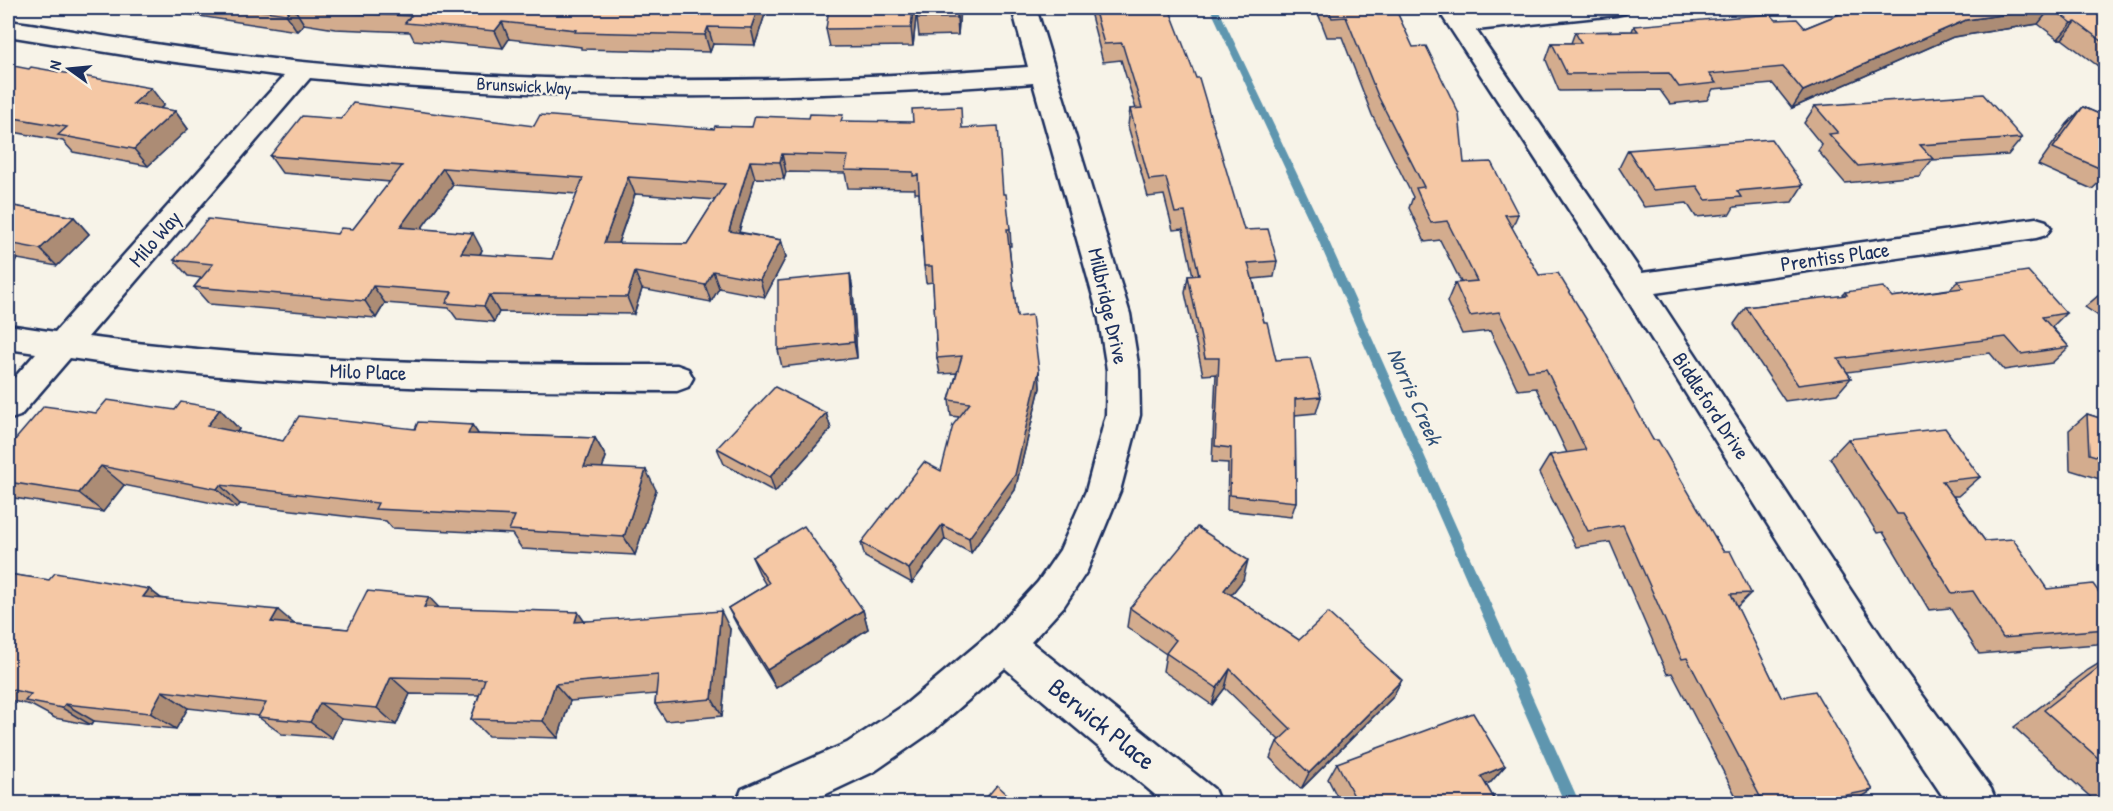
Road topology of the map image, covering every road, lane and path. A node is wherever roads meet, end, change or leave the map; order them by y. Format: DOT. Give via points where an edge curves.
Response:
graph roads {
  1 [pos="1024,8"];
  2 [pos="1616,8"];
  3 [pos="1454,16"];
  4 [pos="8,28"];
  5 [pos="302,72"];
  6 [pos="1044,74"];
  7 [pos="2036,228"];
  8 [pos="1634,285"];
  9 [pos="8,337"];
  10 [pos="61,346"];
  11 [pos="677,378"];
  12 [pos="8,406"];
  13 [pos="1005,644"];
  14 [pos="757,804"];
  15 [pos="1199,804"];
  16 [pos="1976,804"];
  1 -- 6 [label="street, Millbridge Drive"];
  2 -- 3 [label="street"];
  3 -- 8 [label="street, Biddleford Drive"];
  4 -- 5 [label="street, Brunswick Way" via="104,46"];
  5 -- 6 [label="street, Brunswick Way" via="647,91 847,87"];
  5 -- 10 [label="street, Milo Way"];
  6 -- 13 [label="street, Millbridge Drive" via="1114,314 1123,370 1123,415 1103,491 1074,560 1051,594"];
  7 -- 8 [label="street, Prentiss Place"];
  8 -- 16 [label="street, Biddleford Drive" via="1882,672"];
  9 -- 10 [label="street, Milo Place"];
  10 -- 11 [label="street, Milo Place" via="362,373"];
  10 -- 12 [label="street, Milo Way"];
  13 -- 14 [label="street, Millbridge Drive" via="920,717 861,757"];
  13 -- 15 [label="street, Berwick Place"];
}
